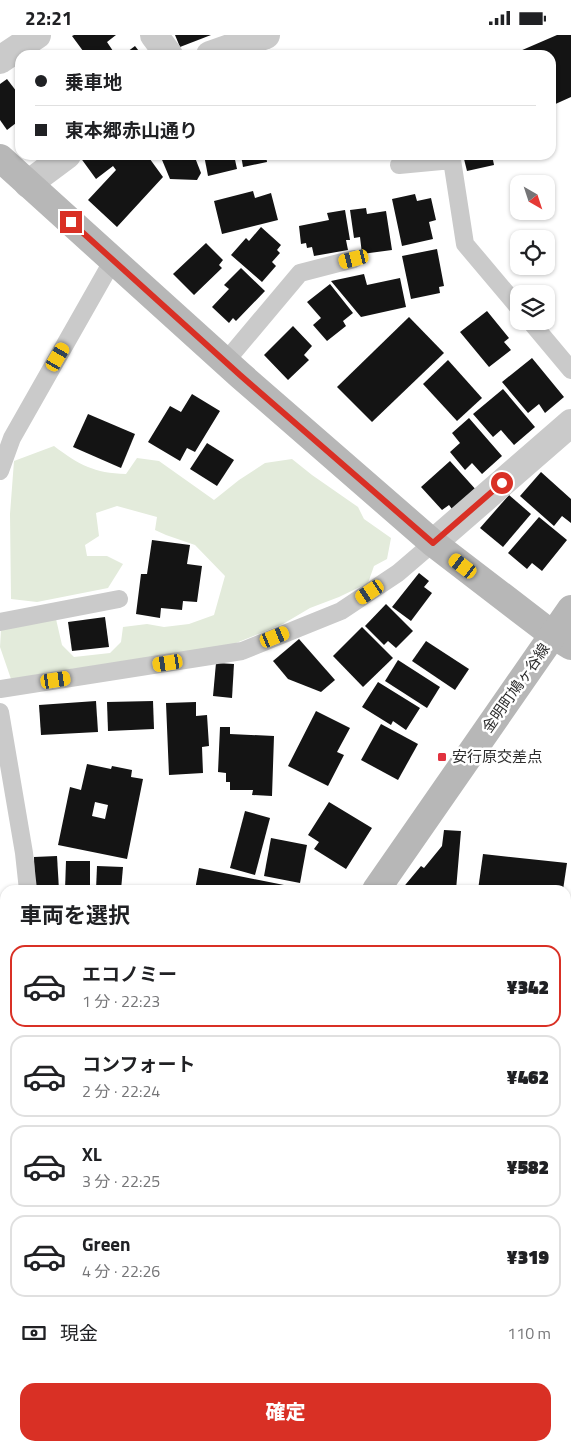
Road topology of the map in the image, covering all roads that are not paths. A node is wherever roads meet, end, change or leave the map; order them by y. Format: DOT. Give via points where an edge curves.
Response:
graph roads {
  1 [pos="37,35"];
  2 [pos="154,35"];
  3 [pos="266,35"];
  4 [pos="165,50"];
  5 [pos="224,50"];
  6 [pos="0,60"];
  7 [pos="0,158"];
  8 [pos="60,160"];
  9 [pos="399,165"];
  10 [pos="28,184"];
  11 [pos="354,259"];
  12 [pos="113,260"];
  13 [pos="510,297"];
  14 [pos="538,330"];
  15 [pos="226,361"];
  16 [pos="571,370"];
  17 [pos="571,423"];
  18 [pos="0,471"];
  19 [pos="433,543"];
  20 [pos="119,599"];
  21 [pos="571,609"];
  22 [pos="0,622"];
  23 [pos="562,641"];
  24 [pos="0,689"];
  25 [pos="0,712"];
  26 [pos="27,885"];
  27 [pos="380,885"];
  1 -- 6 [label="street"];
  2 -- 4 [label="street"];
  3 -- 5 [label="street"];
  7 -- 10 [label="street"];
  8 -- 10 [label="street"];
  9 -- 13 [label="lane" via="452,160 465,244"];
  10 -- 12 [label="street"];
  11 -- 15 [label="lane" via="300,273"];
  12 -- 15 [label="street"];
  12 -- 18 [label="lane" via="12,438"];
  14 -- 16 [label="lane"];
  15 -- 19 [label="street"];
  17 -- 19 [label="street"];
  19 -- 23 [label="street"];
  19 -- 24 [label="lane" via="398,573 341,611 242,651"];
  20 -- 22 [label="lane"];
  21 -- 23 [label="street, 金明町鳩ヶ谷線"];
  23 -- 27 [label="street, 金明町鳩ヶ谷線"];
  25 -- 26 [label="lane"];
}
